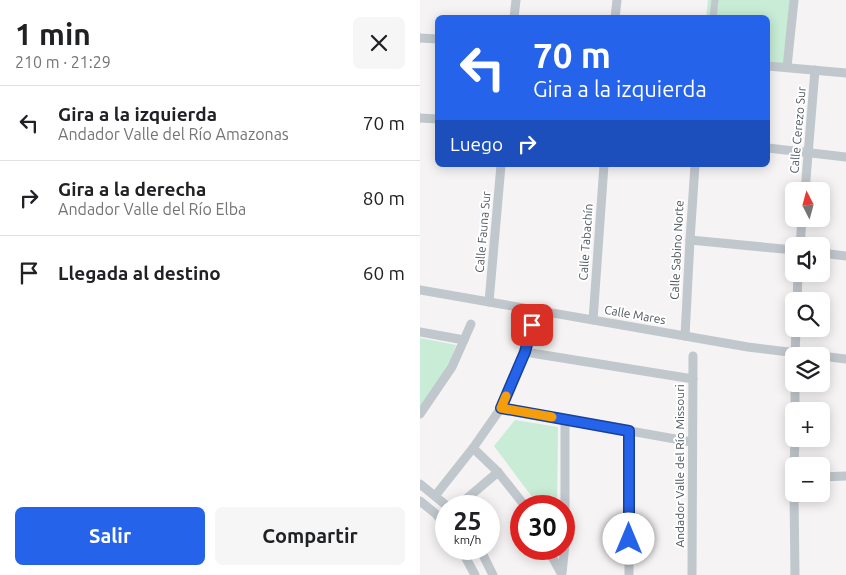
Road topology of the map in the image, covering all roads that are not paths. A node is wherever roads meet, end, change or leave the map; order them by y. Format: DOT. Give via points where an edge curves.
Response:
graph roads {
  1 [pos="516,0"];
  2 [pos="617,0"];
  3 [pos="715,0"];
  4 [pos="794,0"];
  5 [pos="514,15"];
  6 [pos="615,15"];
  7 [pos="713,15"];
  8 [pos="420,38"];
  9 [pos="435,39"];
  10 [pos="770,66"];
  11 [pos="787,67"];
  12 [pos="815,70"];
  13 [pos="846,73"];
  14 [pos="420,118"];
  15 [pos="435,120"];
  16 [pos="770,148"];
  17 [pos="808,153"];
  18 [pos="846,157"];
  19 [pos="501,167"];
  20 [pos="604,167"];
  21 [pos="695,167"];
  22 [pos="806,182"];
  23 [pos="690,240"];
  24 [pos="785,249"];
  25 [pos="830,254"];
  26 [pos="846,256"];
  27 [pos="420,290"];
  28 [pos="490,302"];
  29 [pos="593,320"];
  30 [pos="471,324"];
  31 [pos="532,325"];
  32 [pos="420,332"];
  33 [pos="685,336"];
  34 [pos="464,340"];
  35 [pos="525,352"];
  36 [pos="785,353"];
  37 [pos="693,356"];
  38 [pos="830,357"];
  39 [pos="846,359"];
  40 [pos="693,380"];
  41 [pos="501,408"];
  42 [pos="421,412"];
  43 [pos="564,419"];
  44 [pos="629,431"];
  45 [pos="692,442"];
  46 [pos="473,448"];
  47 [pos="498,472"];
  48 [pos="846,476"];
  49 [pos="830,477"];
  50 [pos="420,484"];
  51 [pos="436,495"];
  52 [pos="471,495"];
  53 [pos="516,495"];
  54 [pos="435,496"];
  55 [pos="420,501"];
  56 [pos="794,502"];
  57 [pos="435,513"];
  58 [pos="467,560"];
  59 [pos="486,560"];
  60 [pos="554,560"];
  61 [pos="562,574"];
  62 [pos="476,575"];
  63 [pos="493,575"];
  64 [pos="629,575"];
  65 [pos="692,575"];
  66 [pos="795,575"];
  1 -- 5 [label="street"];
  2 -- 6 [label="street"];
  3 -- 7 [label="street"];
  4 -- 11 [label="street"];
  8 -- 9 [label="street"];
  10 -- 11 [label="street"];
  11 -- 12 [label="street"];
  12 -- 13 [label="street"];
  12 -- 17 [label="street, Calle Cerezo Sur"];
  14 -- 15 [label="street"];
  16 -- 17 [label="street"];
  17 -- 18 [label="street"];
  17 -- 22 [label="street, Calle Cerezo Sur"];
  19 -- 28 [label="street, Calle Fauna Sur"];
  20 -- 29 [label="street, Calle Tabachín"];
  21 -- 23 [label="street, Calle Sabino Norte"];
  23 -- 24 [label="street"];
  23 -- 33 [label="street, Calle Sabino Norte"];
  25 -- 26 [label="street"];
  27 -- 28 [label="street, Calle Mares"];
  28 -- 29 [label="street, Calle Mares"];
  29 -- 33 [label="street, Calle Mares"];
  30 -- 34 [label="street"];
  31 -- 35 [label="street"];
  32 -- 34 [label="street"];
  33 -- 36 [label="street, Calle Mares"];
  34 -- 42 [label="street" via="452,367"];
  35 -- 40 [label="street"];
  35 -- 41 [label="street"];
  37 -- 40 [label="street, Andador Valle del Río Missouri"];
  38 -- 39 [label="street, Calle Mares"];
  40 -- 45 [label="street, Andador Valle del Río Missouri"];
  41 -- 43 [label="street"];
  41 -- 46 [label="street"];
  43 -- 44 [label="street"];
  43 -- 61 [label="street" via="565,544"];
  44 -- 45 [label="street"];
  44 -- 64 [label="street"];
  45 -- 65 [label="street, Andador Valle del Río Missouri"];
  46 -- 47 [label="street"];
  46 -- 51 [label="street"];
  47 -- 52 [label="street"];
  47 -- 53 [label="street"];
  48 -- 49 [label="street"];
  50 -- 54 [label="street"];
  55 -- 57 [label="street"];
  56 -- 66 [label="street"];
  58 -- 62 [label="street"];
  59 -- 63 [label="street"];
  60 -- 61 [label="street"];
}
